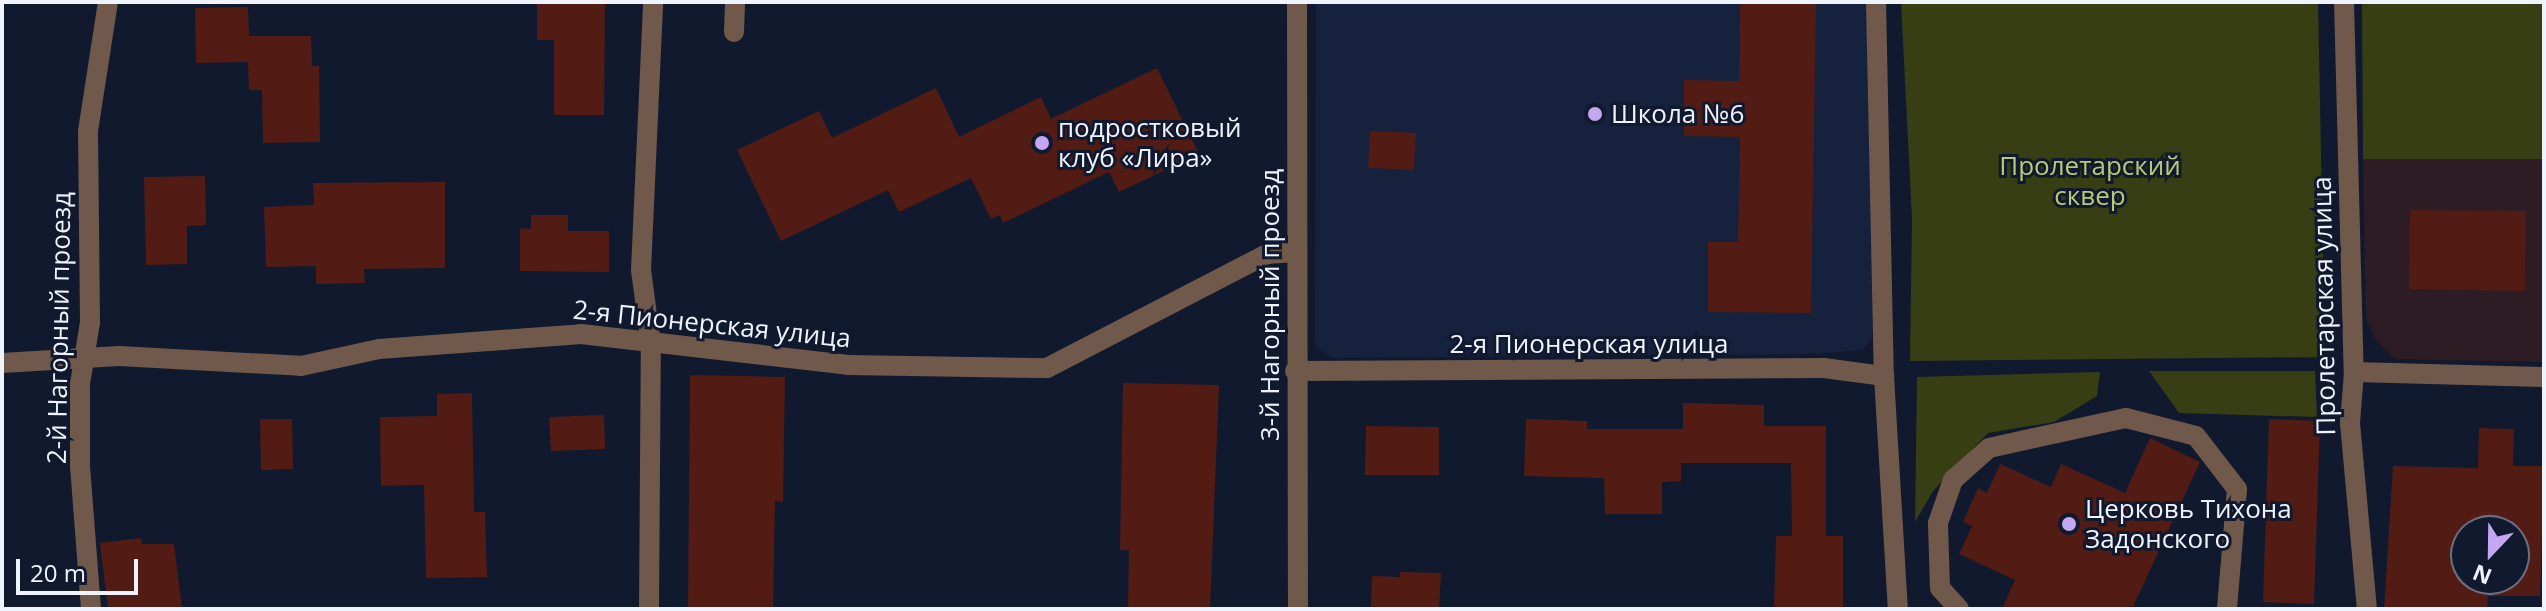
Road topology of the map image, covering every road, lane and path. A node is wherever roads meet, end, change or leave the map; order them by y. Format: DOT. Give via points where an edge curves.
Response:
graph roads {
  1 [pos="108,2"];
  2 [pos="653,2"];
  3 [pos="735,2"];
  4 [pos="1297,2"];
  5 [pos="1876,2"];
  6 [pos="2344,2"];
  7 [pos="734,32"];
  8 [pos="1297,252"];
  9 [pos="651,345"];
  10 [pos="85,360"];
  11 [pos="2,363"];
  12 [pos="1295,371"];
  13 [pos="2354,372"];
  14 [pos="1884,376"];
  15 [pos="2544,377"];
  16 [pos="91,609"];
  17 [pos="649,609"];
  18 [pos="1298,609"];
  19 [pos="1898,609"];
  20 [pos="1959,609"];
  21 [pos="2227,609"];
  22 [pos="2367,609"];
  1 -- 10 [label="street, 2-й Нагорный проезд" via="88,131 90,322"];
  2 -- 9 [label="street" via="641,270"];
  3 -- 7 [label="street"];
  4 -- 8 [label="street, 3-й Нагорный проезд"];
  5 -- 14 [label="street"];
  6 -- 13 [label="street, Пролетарская улица"];
  8 -- 9 [label="street, 2-я Пионерская улица" via="1267,254 1047,368 848,365"];
  8 -- 12 [label="street, 3-й Нагорный проезд"];
  9 -- 10 [label="street, 2-я Пионерская улица" via="581,334 379,349 301,366 119,356"];
  9 -- 17 [label="street"];
  10 -- 11 [label="street, 2-я Пионерская улица"];
  10 -- 16 [label="street, 2-й Нагорный проезд" via="80,467"];
  12 -- 14 [label="street, 2-я Пионерская улица" via="1824,368"];
  12 -- 18 [label="street, 3-й Нагорный проезд"];
  13 -- 15 [label="street"];
  13 -- 22 [label="street, Пролетарская улица" via="2350,423"];
  14 -- 19 [label="street"];
  20 -- 21 [label="street" via="1940,588 1938,523 1953,480 1989,448 2126,418 2196,436 2237,489"];
}
